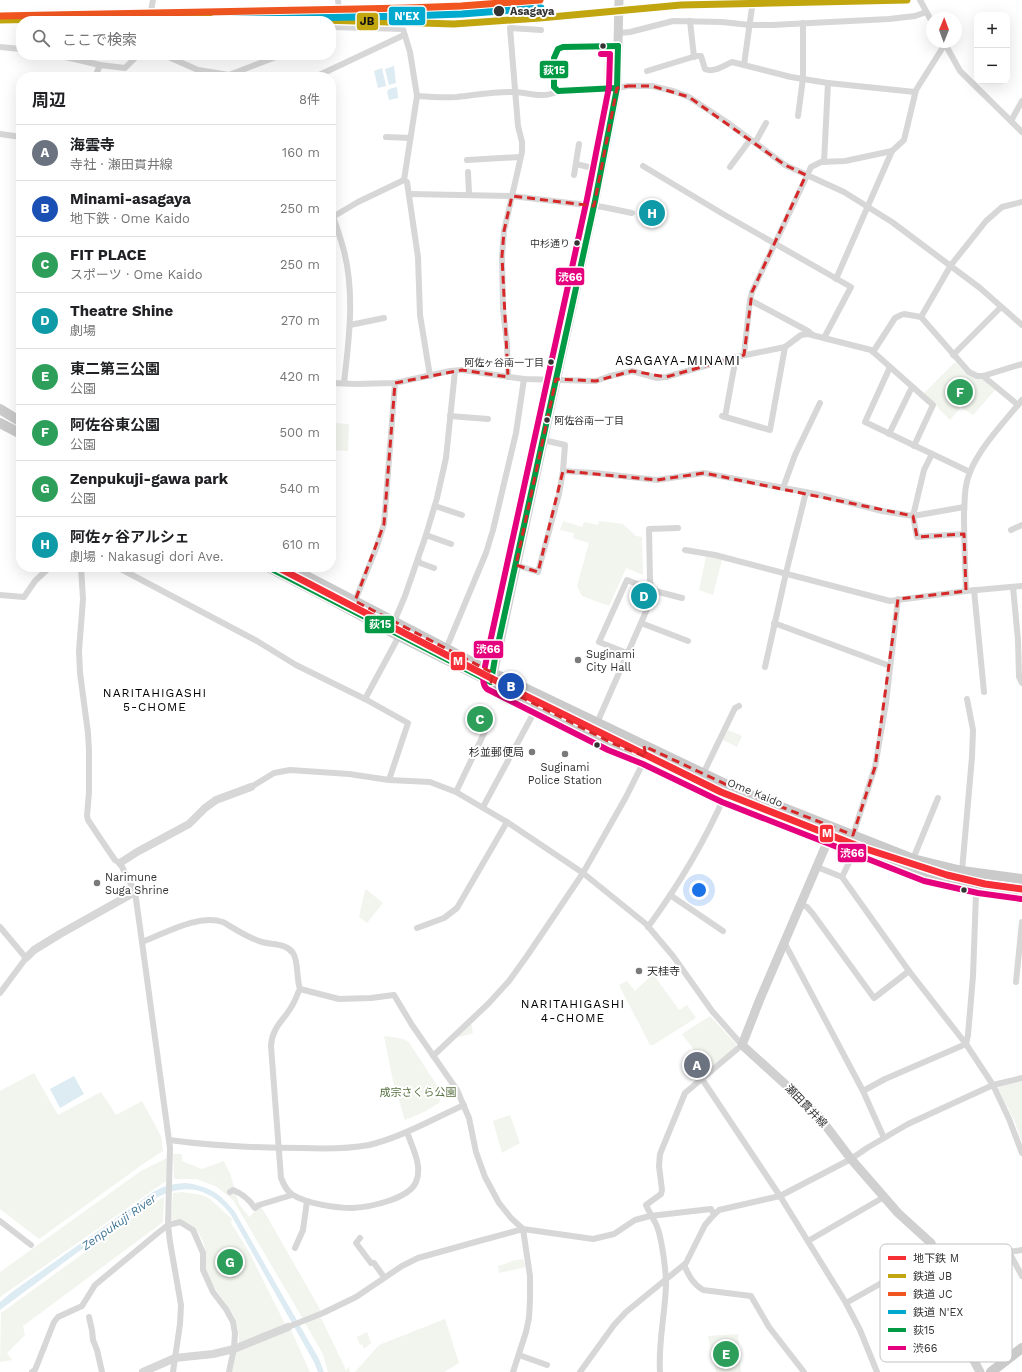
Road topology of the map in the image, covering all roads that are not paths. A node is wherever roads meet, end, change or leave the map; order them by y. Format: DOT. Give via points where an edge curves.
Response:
graph roads {
  1 [pos="153,0"];
  2 [pos="338,0"];
  3 [pos="619,0"];
  4 [pos="753,0"];
  5 [pos="920,0"];
  6 [pos="926,12"];
  7 [pos="150,16"];
  8 [pos="690,21"];
  9 [pos="803,23"];
  10 [pos="750,25"];
  11 [pos="336,27"];
  12 [pos="341,27"];
  13 [pos="541,30"];
  14 [pos="404,32"];
  15 [pos="619,33"];
  16 [pos="618,46"];
  17 [pos="0,47"];
  18 [pos="942,48"];
  19 [pos="948,48"];
  20 [pos="16,49"];
  21 [pos="694,57"];
  22 [pos="78,60"];
  23 [pos="133,60"];
  24 [pos="175,60"];
  25 [pos="269,60"];
  26 [pos="100,65"];
  27 [pos="744,65"];
  28 [pos="647,71"];
  29 [pos="97,72"];
  30 [pos="208,72"];
  31 [pos="239,72"];
  32 [pos="325,72"];
  33 [pos="803,78"];
  34 [pos="828,83"];
  35 [pos="617,88"];
  36 [pos="558,91"];
  37 [pos="515,92"];
  38 [pos="915,92"];
  39 [pos="417,96"];
  40 [pos="1022,101"];
  41 [pos="798,116"];
  42 [pos="766,122"];
  43 [pos="1011,122"];
  44 [pos="1022,132"];
  45 [pos="0,134"];
  46 [pos="16,136"];
  47 [pos="386,138"];
  48 [pos="410,138"];
  49 [pos="753,141"];
  50 [pos="579,144"];
  51 [pos="892,150"];
  52 [pos="520,157"];
  53 [pos="467,160"];
  54 [pos="824,162"];
  55 [pos="576,164"];
  56 [pos="644,166"];
  57 [pos="730,167"];
  58 [pos="601,170"];
  59 [pos="468,172"];
  60 [pos="574,175"];
  61 [pos="806,175"];
  62 [pos="404,180"];
  63 [pos="409,194"];
  64 [pos="469,194"];
  65 [pos="512,196"];
  66 [pos="1022,202"];
  67 [pos="593,206"];
  68 [pos="867,206"];
  69 [pos="632,213"];
  70 [pos="336,215"];
  71 [pos="336,228"];
  72 [pos="774,244"];
  73 [pos="951,265"];
  74 [pos="836,278"];
  75 [pos="750,300"];
  76 [pos="1001,307"];
  77 [pos="921,317"];
  78 [pos="384,318"];
  79 [pos="350,325"];
  80 [pos="1022,325"];
  81 [pos="813,335"];
  82 [pos="824,338"];
  83 [pos="785,347"];
  84 [pos="873,352"];
  85 [pos="744,355"];
  86 [pos="953,355"];
  87 [pos="736,357"];
  88 [pos="1022,364"];
  89 [pos="890,367"];
  90 [pos="455,371"];
  91 [pos="430,376"];
  92 [pos="983,376"];
  93 [pos="508,377"];
  94 [pos="524,379"];
  95 [pos="556,379"];
  96 [pos="336,383"];
  97 [pos="344,383"];
  98 [pos="395,383"];
  99 [pos="912,387"];
  100 [pos="1020,402"];
  101 [pos="820,403"];
  102 [pos="0,409"];
  103 [pos="450,416"];
  104 [pos="16,418"];
  105 [pos="488,419"];
  106 [pos="0,422"];
  107 [pos="16,431"];
  108 [pos="889,434"];
  109 [pos="543,440"];
  110 [pos="914,446"];
  111 [pos="932,454"];
  112 [pos="563,471"];
  113 [pos="970,472"];
  114 [pos="783,488"];
  115 [pos="806,492"];
  116 [pos="435,506"];
  117 [pos="964,507"];
  118 [pos="462,515"];
  119 [pos="913,516"];
  120 [pos="1022,525"];
  121 [pos="678,528"];
  122 [pos="1011,530"];
  123 [pos="964,534"];
  124 [pos="426,535"];
  125 [pos="451,544"];
  126 [pos="685,550"];
  127 [pos="418,560"];
  128 [pos="516,565"];
  129 [pos="434,568"];
  130 [pos="45,572"];
  131 [pos="81,572"];
  132 [pos="126,572"];
  133 [pos="278,572"];
  134 [pos="299,572"];
  135 [pos="786,573"];
  136 [pos="1022,586"];
  137 [pos="1013,587"];
  138 [pos="974,590"];
  139 [pos="655,591"];
  140 [pos="966,591"];
  141 [pos="0,595"];
  142 [pos="682,598"];
  143 [pos="898,599"];
  144 [pos="355,601"];
  145 [pos="394,622"];
  146 [pos="641,623"];
  147 [pos="774,623"];
  148 [pos="398,636"];
  149 [pos="688,641"];
  150 [pos="446,649"];
  151 [pos="627,654"];
  152 [pos="890,666"];
  153 [pos="765,667"];
  154 [pos="492,678"];
  155 [pos="1022,683"];
  156 [pos="984,692"];
  157 [pos="365,699"];
  158 [pos="967,699"];
  159 [pos="538,705"];
  160 [pos="739,706"];
  161 [pos="597,723"];
  162 [pos="488,725"];
  163 [pos="644,746"];
  164 [pos="646,757"];
  165 [pos="703,774"];
  166 [pos="389,780"];
  167 [pos="251,787"];
  168 [pos="456,792"];
  169 [pos="725,795"];
  170 [pos="938,798"];
  171 [pos="483,807"];
  172 [pos="507,822"];
  173 [pos="832,832"];
  174 [pos="853,834"];
  175 [pos="857,846"];
  176 [pos="913,859"];
  177 [pos="120,863"];
  178 [pos="817,867"];
  179 [pos="962,872"];
  180 [pos="583,873"];
  181 [pos="842,877"];
  182 [pos="1022,879"];
  183 [pos="980,885"];
  184 [pos="1022,891"];
  185 [pos="135,892"];
  186 [pos="670,895"];
  187 [pos="800,904"];
  188 [pos="1022,922"];
  189 [pos="0,927"];
  190 [pos="648,927"];
  191 [pos="417,928"];
  192 [pos="723,931"];
  193 [pos="142,942"];
  194 [pos="784,942"];
  195 [pos="26,958"];
  196 [pos="909,971"];
  197 [pos="1016,982"];
  198 [pos="300,989"];
  199 [pos="0,993"];
  200 [pos="966,1044"];
  201 [pos="742,1045"];
  202 [pos="433,1056"];
  203 [pos="1022,1078"];
  204 [pos="702,1079"];
  205 [pos="993,1085"];
  206 [pos="863,1091"];
  207 [pos="464,1105"];
  208 [pos="407,1132"];
  209 [pos="884,1138"];
  210 [pos="169,1140"];
  211 [pos="280,1148"];
  212 [pos="1022,1153"];
  213 [pos="851,1159"];
  214 [pos="230,1192"];
  215 [pos="292,1195"];
  216 [pos="780,1196"];
  217 [pos="884,1197"];
  218 [pos="307,1201"];
  219 [pos="714,1214"];
  220 [pos="650,1216"];
  221 [pos="0,1221"];
  222 [pos="168,1225"];
  223 [pos="523,1229"];
  224 [pos="360,1238"];
  225 [pos="808,1241"];
  226 [pos="931,1244"];
  227 [pos="31,1245"];
  228 [pos="295,1248"];
  229 [pos="1022,1250"];
  230 [pos="1012,1252"];
  231 [pos="1012,1258"];
  232 [pos="684,1265"];
  233 [pos="1022,1276"];
  234 [pos="384,1277"];
  235 [pos="666,1280"];
  236 [pos="880,1284"];
  237 [pos="846,1303"];
  238 [pos="89,1317"];
  239 [pos="288,1327"];
  240 [pos="234,1348"];
  241 [pos="1022,1348"];
  242 [pos="519,1355"];
  243 [pos="1012,1356"];
  244 [pos="175,1358"];
  245 [pos="974,1362"];
  246 [pos="1004,1362"];
  247 [pos="547,1365"];
  248 [pos="32,1372"];
  249 [pos="102,1372"];
  250 [pos="143,1372"];
  251 [pos="174,1372"];
  252 [pos="229,1372"];
  253 [pos="513,1372"];
  254 [pos="580,1372"];
  255 [pos="660,1372"];
  256 [pos="804,1372"];
  257 [pos="877,1372"];
  258 [pos="980,1372"];
  259 [pos="991,1372"];
  1 -- 7 [label="street"];
  2 -- 12 [label="street"];
  3 -- 15 [label="main road"];
  4 -- 10 [label="street"];
  5 -- 6 [label="street"];
  6 -- 9 [label="street" via="889,19"];
  8 -- 10 [label="street"];
  8 -- 15 [label="street" via="674,21"];
  8 -- 21 [label="street"];
  9 -- 10 [label="street"];
  9 -- 33 [label="street"];
  10 -- 27 [label="street"];
  11 -- 12 [label="street"];
  12 -- 14 [label="street"];
  13 -- 37 [label="street" via="510,28"];
  14 -- 32 [label="street"];
  14 -- 39 [label="street"];
  15 -- 16 [label="main road"];
  16 -- 35 [label="main road"];
  16 -- 36 [label="street" via="558,49 554,58 554,87"];
  17 -- 20 [label="street"];
  18 -- 38 [label="street"];
  19 -- 43 [label="street" via="960,71"];
  21 -- 27 [label="street" via="701,56 707,71 732,62"];
  21 -- 28 [label="street"];
  22 -- 26 [label="street"];
  23 -- 26 [label="street" via="125,68"];
  24 -- 30 [label="street"];
  25 -- 31 [label="street"];
  26 -- 29 [label="street"];
  27 -- 33 [label="street"];
  33 -- 34 [label="street"];
  33 -- 41 [label="street"];
  34 -- 38 [label="street"];
  34 -- 54 [label="street"];
  35 -- 36 [label="street"];
  35 -- 49 [label="street" via="652,86 689,97"];
  35 -- 58 [label="main road"];
  36 -- 37 [label="street" via="551,95 533,96"];
  37 -- 39 [label="street" via="456,97"];
  37 -- 52 [label="street" via="522,142"];
  38 -- 51 [label="street" via="904,140"];
  39 -- 48 [label="street"];
  40 -- 43 [label="street"];
  42 -- 49 [label="street"];
  43 -- 44 [label="street"];
  45 -- 46 [label="street"];
  47 -- 48 [label="street"];
  48 -- 62 [label="street"];
  49 -- 57 [label="street"];
  49 -- 61 [label="street" via="785,165"];
  50 -- 55 [label="street"];
  51 -- 54 [label="street" via="845,161"];
  51 -- 68 [label="street"];
  52 -- 53 [label="street"];
  52 -- 65 [label="street"];
  54 -- 61 [label="street" via="811,167"];
  55 -- 58 [label="street"];
  55 -- 60 [label="street"];
  56 -- 72 [label="street"];
  58 -- 67 [label="main road"];
  59 -- 64 [label="street"];
  61 -- 68 [label="street" via="844,192"];
  61 -- 72 [label="street"];
  62 -- 63 [label="street" via="407,182"];
  62 -- 70 [label="street"];
  63 -- 64 [label="street"];
  63 -- 91 [label="street" via="418,258 420,314"];
  64 -- 65 [label="street"];
  65 -- 67 [label="street"];
  65 -- 93 [label="street" via="504,231 502,256"];
  66 -- 73 [label="street" via="1002,207 986,221"];
  67 -- 69 [label="street"];
  67 -- 95 [label="main road"];
  68 -- 73 [label="street"];
  68 -- 74 [label="street"];
  71 -- 79 [label="street" via="347,265"];
  72 -- 74 [label="street"];
  72 -- 75 [label="street"];
  73 -- 76 [label="street"];
  73 -- 77 [label="street"];
  74 -- 82 [label="street" via="851,287"];
  75 -- 81 [label="street"];
  75 -- 85 [label="street"];
  76 -- 80 [label="street"];
  76 -- 86 [label="street"];
  77 -- 84 [label="street" via="904,314 895,318"];
  77 -- 86 [label="street"];
  78 -- 79 [label="street"];
  79 -- 97 [label="street"];
  81 -- 82 [label="street"];
  81 -- 83 [label="street" via="801,335"];
  82 -- 84 [label="street"];
  83 -- 85 [label="street"];
  83 -- 87 [label="street" via="770,430 723,417"];
  84 -- 89 [label="street"];
  85 -- 87 [label="street"];
  86 -- 92 [label="street" via="969,372"];
  87 -- 95 [label="street" via="666,377 657,378 632,371 596,381"];
  88 -- 92 [label="street"];
  89 -- 99 [label="street"];
  89 -- 108 [label="street" via="865,422"];
  90 -- 91 [label="street"];
  90 -- 93 [label="street"];
  90 -- 103 [label="street"];
  91 -- 98 [label="street"];
  92 -- 100 [label="street"];
  93 -- 94 [label="street"];
  94 -- 95 [label="street"];
  94 -- 150 [label="street" via="516,433 493,530"];
  95 -- 109 [label="main road"];
  96 -- 97 [label="street"];
  97 -- 98 [label="street"];
  98 -- 144 [label="street" via="384,524"];
  99 -- 108 [label="street"];
  99 -- 110 [label="street" via="932,405"];
  100 -- 113 [label="street" via="982,449"];
  101 -- 114 [label="street" via="795,455"];
  102 -- 104 [label="main road"];
  103 -- 105 [label="street"];
  103 -- 116 [label="street" via="446,458"];
  106 -- 107 [label="main road"];
  108 -- 110 [label="street"];
  109 -- 112 [label="street" via="565,445"];
  109 -- 128 [label="main road"];
  110 -- 111 [label="street"];
  111 -- 113 [label="street"];
  111 -- 119 [label="street" via="924,470"];
  112 -- 114 [label="street" via="657,480 704,473"];
  112 -- 128 [label="street" via="560,494 538,572"];
  113 -- 117 [label="street"];
  114 -- 115 [label="street"];
  115 -- 119 [label="street"];
  115 -- 135 [label="street"];
  116 -- 118 [label="street"];
  116 -- 124 [label="street"];
  117 -- 119 [label="street"];
  117 -- 123 [label="street"];
  119 -- 123 [label="street" via="917,538"];
  120 -- 122 [label="street"];
  121 -- 139 [label="street" via="649,529 650,580"];
  123 -- 140 [label="street"];
  124 -- 125 [label="street"];
  124 -- 127 [label="street"];
  126 -- 135 [label="street"];
  127 -- 129 [label="street"];
  127 -- 145 [label="street"];
  128 -- 154 [label="main road"];
  130 -- 141 [label="street" via="24,597"];
  131 -- 177 [label="street" via="83,599 79,651 88,733 87,816 115,860"];
  132 -- 157 [label="street" via="257,641 296,665"];
  133 -- 148 [label="main road"];
  134 -- 144 [label="main road"];
  135 -- 143 [label="street" via="884,600"];
  135 -- 147 [label="street"];
  136 -- 137 [label="street"];
  137 -- 138 [label="street"];
  137 -- 155 [label="street"];
  138 -- 140 [label="street"];
  138 -- 156 [label="street"];
  139 -- 142 [label="street"];
  139 -- 146 [label="street"];
  139 -- 151 [label="street" via="627,580 608,621 600,642"];
  140 -- 143 [label="street"];
  143 -- 152 [label="street"];
  144 -- 145 [label="main road"];
  145 -- 150 [label="main road"];
  146 -- 149 [label="street"];
  146 -- 151 [label="street"];
  147 -- 152 [label="street"];
  147 -- 153 [label="street"];
  148 -- 154 [label="main road"];
  148 -- 157 [label="street"];
  150 -- 154 [label="main road"];
  151 -- 161 [label="street"];
  152 -- 174 [label="street" via="875,767"];
  154 -- 159 [label="main road, Ome Kaido"];
  154 -- 161 [label="main road, Ome Kaido"];
  157 -- 166 [label="street" via="408,723"];
  158 -- 179 [label="street" via="972,730 972,756"];
  159 -- 164 [label="main road, Ome Kaido" via="606,740"];
  159 -- 171 [label="street"];
  160 -- 165 [label="street" via="735,708"];
  161 -- 163 [label="main road, Ome Kaido"];
  162 -- 168 [label="street"];
  163 -- 164 [label="street"];
  163 -- 165 [label="main road, Ome Kaido"];
  164 -- 169 [label="main road, Ome Kaido"];
  164 -- 180 [label="street"];
  165 -- 173 [label="main road, Ome Kaido"];
  166 -- 167 [label="street" via="290,770 274,774"];
  166 -- 168 [label="street" via="430,782"];
  167 -- 177 [label="street" via="216,800 189,824 130,855"];
  168 -- 171 [label="street"];
  169 -- 173 [label="main road, Ome Kaido"];
  169 -- 186 [label="street" via="714,822"];
  170 -- 176 [label="street"];
  171 -- 172 [label="street"];
  172 -- 180 [label="street"];
  172 -- 191 [label="street" via="457,908 444,918"];
  173 -- 174 [label="main road, Ome Kaido"];
  173 -- 175 [label="main road, Ome Kaido"];
  173 -- 178 [label="main road"];
  174 -- 176 [label="main road, Ome Kaido"];
  175 -- 181 [label="street"];
  175 -- 183 [label="main road, Ome Kaido" via="926,873"];
  176 -- 179 [label="main road, Ome Kaido"];
  177 -- 185 [label="street"];
  178 -- 181 [label="street"];
  178 -- 187 [label="main road"];
  179 -- 182 [label="main road, Ome Kaido"];
  180 -- 190 [label="street"];
  180 -- 202 [label="street" via="509,981"];
  181 -- 196 [label="street"];
  183 -- 184 [label="main road, Ome Kaido"];
  183 -- 200 [label="street" via="976,894"];
  185 -- 193 [label="street"];
  185 -- 195 [label="street" via="60,934"];
  186 -- 190 [label="street"];
  186 -- 192 [label="street"];
  187 -- 194 [label="main road"];
  187 -- 196 [label="street" via="813,914 874,998"];
  188 -- 197 [label="street"];
  189 -- 195 [label="street"];
  190 -- 201 [label="street"];
  193 -- 198 [label="street" via="195,921 217,920 261,942 287,947 296,963"];
  193 -- 210 [label="street"];
  194 -- 201 [label="main road"];
  194 -- 206 [label="street"];
  195 -- 199 [label="street"];
  196 -- 200 [label="street"];
  198 -- 202 [label="street" via="339,999 394,995"];
  198 -- 211 [label="street" via="293,1004 274,1030 272,1039"];
  200 -- 205 [label="street"];
  200 -- 206 [label="street"];
  201 -- 204 [label="street"];
  201 -- 213 [label="main road, 瀬田貫井線" via="817,1114"];
  202 -- 207 [label="street" via="457,1090"];
  203 -- 205 [label="street"];
  204 -- 216 [label="street"];
  204 -- 220 [label="street" via="686,1093 660,1154 662,1190 661,1194 646,1205"];
  205 -- 209 [label="street" via="908,1124"];
  205 -- 212 [label="street"];
  206 -- 209 [label="street"];
  207 -- 208 [label="street"];
  207 -- 223 [label="street" via="485,1177 499,1203"];
  208 -- 211 [label="street" via="368,1145 353,1147"];
  208 -- 218 [label="street" via="418,1164 416,1182 412,1189 381,1203 353,1208"];
  209 -- 213 [label="street"];
  210 -- 211 [label="street"];
  210 -- 222 [label="street"];
  211 -- 215 [label="street" via="281,1178"];
  213 -- 216 [label="street"];
  213 -- 217 [label="main road, 瀬田貫井線"];
  214 -- 215 [label="street" via="233,1190 244,1195 255,1208"];
  215 -- 218 [label="street"];
  216 -- 219 [label="street" via="733,1206"];
  216 -- 225 [label="street"];
  217 -- 225 [label="street"];
  217 -- 226 [label="main road, 瀬田貫井線"];
  218 -- 228 [label="street" via="303,1230"];
  219 -- 220 [label="street" via="711,1209"];
  219 -- 232 [label="street" via="705,1225"];
  220 -- 223 [label="street" via="635,1220 614,1234 593,1239"];
  220 -- 235 [label="street" via="656,1225"];
  221 -- 227 [label="street"];
  222 -- 240 [label="street" via="180,1222 193,1230 203,1253 203,1270 206,1277 233,1322"];
  222 -- 244 [label="street" via="181,1305"];
  222 -- 248 [label="street" via="94,1285 82,1306 58,1317"];
  223 -- 234 [label="street" via="418,1258"];
  223 -- 242 [label="street" via="530,1276 530,1300 529,1318"];
  224 -- 234 [label="street" via="356,1243"];
  225 -- 237 [label="street"];
  229 -- 230 [label="street"];
  231 -- 233 [label="street"];
  232 -- 235 [label="street"];
  232 -- 256 [label="street" via="691,1280 703,1290 751,1296 768,1327"];
  234 -- 239 [label="street" via="356,1297"];
  235 -- 254 [label="street" via="626,1312"];
  235 -- 255 [label="street" via="659,1349"];
  236 -- 237 [label="street"];
  237 -- 257 [label="street"];
  238 -- 249 [label="street"];
  239 -- 240 [label="street"];
  240 -- 244 [label="street" via="213,1354"];
  240 -- 252 [label="street"];
  241 -- 243 [label="main road"];
  242 -- 247 [label="street"];
  242 -- 253 [label="street"];
  244 -- 250 [label="street"];
  244 -- 251 [label="street"];
  245 -- 258 [label="main road, 瀬田貫井線"];
  246 -- 259 [label="main road"];
}
